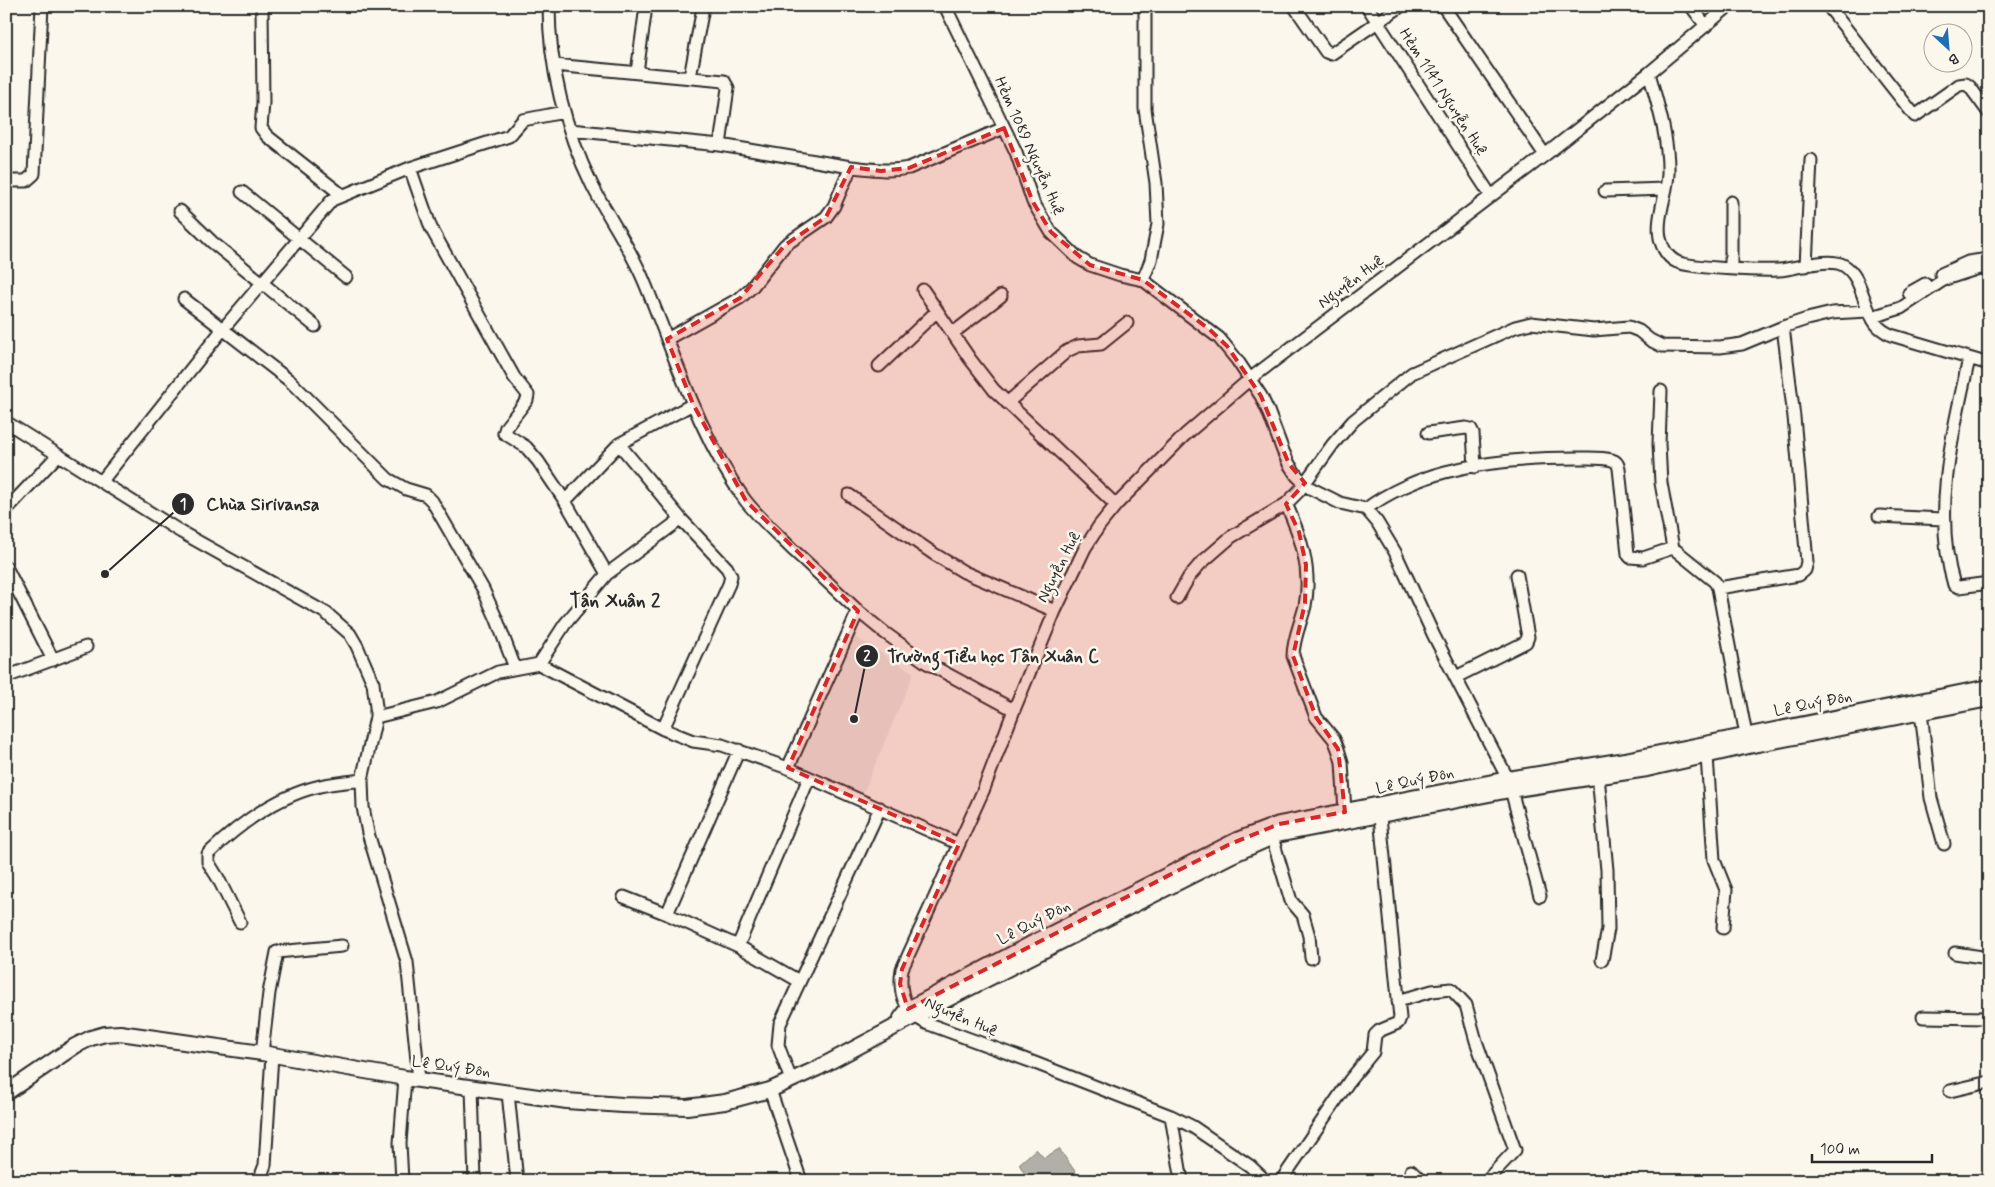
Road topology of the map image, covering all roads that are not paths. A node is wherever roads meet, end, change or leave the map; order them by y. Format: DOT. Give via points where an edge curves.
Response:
graph roads {
  1 [pos="42,6"];
  2 [pos="262,6"];
  3 [pos="549,6"];
  4 [pos="945,6"];
  5 [pos="1145,6"];
  6 [pos="1294,6"];
  7 [pos="1367,6"];
  8 [pos="1402,6"];
  9 [pos="1443,6"];
  10 [pos="1691,6"];
  11 [pos="1729,6"];
  12 [pos="1828,6"];
  13 [pos="702,13"];
  14 [pos="645,14"];
  15 [pos="1378,22"];
  16 [pos="1706,26"];
  17 [pos="554,65"];
  18 [pos="636,72"];
  19 [pos="1649,73"];
  20 [pos="690,78"];
  21 [pos="564,112"];
  22 [pos="1989,113"];
  23 [pos="1004,128"];
  24 [pos="570,130"];
  25 [pos="720,145"];
  26 [pos="1545,155"];
  27 [pos="1811,160"];
  28 [pos="851,167"];
  29 [pos="410,168"];
  30 [pos="6,181"];
  31 [pos="1666,189"];
  32 [pos="1605,190"];
  33 [pos="242,192"];
  34 [pos="342,194"];
  35 [pos="1491,196"];
  36 [pos="1731,202"];
  37 [pos="180,211"];
  38 [pos="300,238"];
  39 [pos="1989,259"];
  40 [pos="1806,266"];
  41 [pos="1731,268"];
  42 [pos="1989,269"];
  43 [pos="346,277"];
  44 [pos="1143,280"];
  45 [pos="261,284"];
  46 [pos="923,290"];
  47 [pos="1909,293"];
  48 [pos="1001,296"];
  49 [pos="184,299"];
  50 [pos="937,311"];
  51 [pos="1870,314"];
  52 [pos="1127,323"];
  53 [pos="315,326"];
  54 [pos="1783,326"];
  55 [pos="223,330"];
  56 [pos="952,333"];
  57 [pos="667,339"];
  58 [pos="1968,359"];
  59 [pos="1989,364"];
  60 [pos="879,366"];
  61 [pos="1250,379"];
  62 [pos="1660,391"];
  63 [pos="1007,403"];
  64 [pos="693,404"];
  65 [pos="6,422"];
  66 [pos="1428,433"];
  67 [pos="619,444"];
  68 [pos="58,455"];
  69 [pos="1476,467"];
  70 [pos="101,482"];
  71 [pos="1305,483"];
  72 [pos="849,495"];
  73 [pos="565,500"];
  74 [pos="1286,504"];
  75 [pos="1116,505"];
  76 [pos="1366,509"];
  77 [pos="6,510"];
  78 [pos="1879,516"];
  79 [pos="681,519"];
  80 [pos="1944,519"];
  81 [pos="1673,548"];
  82 [pos="6,567"];
  83 [pos="607,574"];
  84 [pos="1517,576"];
  85 [pos="1989,583"];
  86 [pos="1718,588"];
  87 [pos="1176,598"];
  88 [pos="858,611"];
  89 [pos="1054,611"];
  90 [pos="86,647"];
  91 [pos="53,660"];
  92 [pos="539,664"];
  93 [pos="515,668"];
  94 [pos="6,677"];
  95 [pos="1456,677"];
  96 [pos="1989,687"];
  97 [pos="1989,699"];
  98 [pos="1014,710"];
  99 [pos="1921,712"];
  100 [pos="376,717"];
  101 [pos="1844,722"];
  102 [pos="663,729"];
  103 [pos="1746,735"];
  104 [pos="739,750"];
  105 [pos="1707,756"];
  106 [pos="788,768"];
  107 [pos="1598,776"];
  108 [pos="809,778"];
  109 [pos="362,780"];
  110 [pos="1509,785"];
  111 [pos="880,808"];
  112 [pos="1345,812"];
  113 [pos="1380,816"];
  114 [pos="1272,837"];
  115 [pos="959,844"];
  116 [pos="1944,844"];
  117 [pos="1151,890"];
  118 [pos="1540,896"];
  119 [pos="624,897"];
  120 [pos="667,914"];
  121 [pos="240,922"];
  122 [pos="1723,928"];
  123 [pos="342,946"];
  124 [pos="738,946"];
  125 [pos="1955,953"];
  126 [pos="1311,958"];
  127 [pos="1989,958"];
  128 [pos="1602,960"];
  129 [pos="799,981"];
  130 [pos="1398,1001"];
  131 [pos="911,1013"];
  132 [pos="1923,1017"];
  133 [pos="1989,1018"];
  134 [pos="267,1054"];
  135 [pos="412,1079"];
  136 [pos="791,1080"];
  137 [pos="1989,1082"];
  138 [pos="472,1088"];
  139 [pos="770,1090"];
  140 [pos="1950,1091"];
  141 [pos="6,1093"];
  142 [pos="508,1093"];
  143 [pos="1170,1116"];
  144 [pos="1411,1171"];
  145 [pos="259,1181"];
  146 [pos="402,1181"];
  147 [pos="476,1181"];
  148 [pos="517,1181"];
  149 [pos="801,1181"];
  150 [pos="1182,1181"];
  151 [pos="1266,1181"];
  152 [pos="1281,1181"];
  153 [pos="1420,1181"];
  154 [pos="1486,1181"];
  1 -- 30 [label="street" via="34,174 26,181"];
  2 -- 34 [label="street" via="261,128"];
  3 -- 17 [label="street"];
  4 -- 23 [label="street, Hẻm 1089 Nguyễn Huệ"];
  5 -- 44 [label="street" via="1145,109 1156,183 1158,224 1151,260"];
  6 -- 15 [label="street" via="1330,54"];
  7 -- 15 [label="street, Hẻm 1141 Nguyễn Huệ"];
  8 -- 15 [label="street"];
  9 -- 26 [label="street"];
  10 -- 16 [label="street"];
  11 -- 16 [label="street, Nguyễn Huệ"];
  12 -- 22 [label="street" via="1915,116 1959,85 1966,84"];
  13 -- 20 [label="street"];
  14 -- 18 [label="street"];
  15 -- 35 [label="street, Hẻm 1141 Nguyễn Huệ"];
  16 -- 19 [label="street, Nguyễn Huệ"];
  17 -- 18 [label="street"];
  17 -- 21 [label="street"];
  18 -- 20 [label="street"];
  19 -- 26 [label="street, Nguyễn Huệ"];
  19 -- 31 [label="street" via="1666,137"];
  20 -- 25 [label="street" via="721,80 728,85"];
  21 -- 24 [label="street"];
  21 -- 29 [label="street" via="523,120 509,136"];
  23 -- 28 [label="street" via="909,168 896,171"];
  23 -- 44 [label="street, Hẻm 1089 Nguyễn Huệ" via="1033,202 1051,232 1090,265"];
  24 -- 25 [label="street"];
  24 -- 57 [label="street" via="592,185 643,279"];
  25 -- 28 [label="street"];
  26 -- 35 [label="street, Nguyễn Huệ"];
  27 -- 40 [label="street"];
  28 -- 57 [label="street" via="826,217 785,245 752,287 740,298"];
  29 -- 34 [label="street"];
  29 -- 73 [label="street" via="431,228 514,377 528,395 528,400 505,434 531,452"];
  31 -- 32 [label="street"];
  31 -- 41 [label="street" via="1660,237 1666,253 1686,264"];
  33 -- 38 [label="street"];
  34 -- 38 [label="street" via="329,203"];
  35 -- 61 [label="street, Nguyễn Huệ"];
  36 -- 41 [label="street"];
  37 -- 45 [label="street"];
  38 -- 43 [label="street"];
  38 -- 45 [label="street"];
  39 -- 47 [label="street" via="1968,262 1944,272"];
  40 -- 41 [label="street" via="1778,270"];
  40 -- 51 [label="street" via="1828,262 1843,265 1853,275"];
  42 -- 51 [label="street" via="1979,268 1945,279 1901,308"];
  44 -- 61 [label="street, Hẻm 1089 Nguyễn Huệ" via="1218,338"];
  45 -- 53 [label="street"];
  45 -- 55 [label="street"];
  46 -- 50 [label="street"];
  48 -- 56 [label="street"];
  49 -- 55 [label="street"];
  50 -- 56 [label="street"];
  50 -- 60 [label="street"];
  51 -- 54 [label="street" via="1832,314"];
  51 -- 58 [label="street" via="1878,326 1891,335"];
  52 -- 63 [label="street" via="1101,344 1078,346 1067,351"];
  54 -- 71 [label="street" via="1742,344 1720,347 1662,346 1629,327 1594,330 1524,324 1412,374 1353,421"];
  54 -- 86 [label="street" via="1807,562 1799,575"];
  55 -- 70 [label="street"];
  55 -- 93 [label="street" via="290,381 388,479 429,496 483,590"];
  56 -- 63 [label="street" via="984,378"];
  57 -- 64 [label="street"];
  58 -- 59 [label="street"];
  58 -- 80 [label="street" via="1947,472"];
  61 -- 71 [label="street, Hẻm 1089 Nguyễn Huệ" via="1268,411 1288,464"];
  61 -- 75 [label="street, Nguyễn Huệ" via="1185,435"];
  62 -- 81 [label="street" via="1661,484"];
  63 -- 75 [label="street"];
  64 -- 67 [label="street"];
  64 -- 88 [label="street" via="746,501"];
  65 -- 68 [label="street"];
  66 -- 69 [label="street" via="1471,429"];
  67 -- 73 [label="street"];
  67 -- 79 [label="street"];
  68 -- 70 [label="street"];
  68 -- 77 [label="street"];
  69 -- 76 [label="street" via="1424,480"];
  69 -- 81 [label="street" via="1534,459 1612,460 1619,468 1628,554 1643,558"];
  70 -- 100 [label="street" via="181,532 306,601 338,623 358,646 367,665 375,692"];
  71 -- 74 [label="street"];
  71 -- 76 [label="street, Hẻm 1089 Nguyễn Huệ" via="1340,503"];
  72 -- 89 [label="street" via="964,572"];
  73 -- 83 [label="street"];
  74 -- 87 [label="street" via="1216,548 1188,577"];
  74 -- 112 [label="street" via="1299,532 1306,565 1305,604 1294,656 1316,717 1338,749 1342,762"];
  75 -- 89 [label="street, Nguyễn Huệ" via="1085,548"];
  76 -- 95 [label="street" via="1395,552"];
  78 -- 80 [label="street"];
  79 -- 83 [label="street"];
  79 -- 102 [label="street" via="731,576"];
  80 -- 85 [label="street" via="1954,585"];
  81 -- 86 [label="street"];
  82 -- 91 [label="street"];
  83 -- 92 [label="street" via="565,624"];
  84 -- 95 [label="street" via="1528,637 1526,642"];
  86 -- 103 [label="street"];
  88 -- 98 [label="street" via="928,663"];
  88 -- 106 [label="street"];
  89 -- 98 [label="street, Nguyễn Huệ"];
  90 -- 91 [label="street"];
  91 -- 94 [label="street"];
  92 -- 93 [label="street"];
  92 -- 102 [label="street"];
  93 -- 100 [label="street" via="498,672 424,706"];
  95 -- 110 [label="street"];
  96 -- 101 [label="main road, Lê Quý Đôn"];
  97 -- 99 [label="main road, Lê Quý Đôn"];
  98 -- 115 [label="street, Nguyễn Huệ"];
  99 -- 101 [label="main road, Lê Quý Đôn"];
  99 -- 116 [label="street" via="1931,798"];
  100 -- 109 [label="street"];
  101 -- 103 [label="main road, Lê Quý Đôn"];
  101 -- 105 [label="main road, Lê Quý Đôn"];
  102 -- 104 [label="street" via="693,741"];
  103 -- 110 [label="main road, Lê Quý Đôn"];
  104 -- 106 [label="street"];
  104 -- 120 [label="street"];
  105 -- 107 [label="main road, Lê Quý Đôn"];
  105 -- 122 [label="street" via="1714,860 1726,890"];
  106 -- 108 [label="street"];
  107 -- 110 [label="main road, Lê Quý Đôn"];
  107 -- 128 [label="street" via="1607,870 1608,929"];
  108 -- 111 [label="street"];
  108 -- 124 [label="street"];
  109 -- 121 [label="street" via="320,786 282,800 256,814 208,854 208,862"];
  109 -- 135 [label="street" via="368,833 407,962"];
  110 -- 112 [label="main road, Lê Quý Đôn"];
  110 -- 113 [label="main road, Lê Quý Đôn"];
  110 -- 118 [label="street"];
  111 -- 115 [label="street"];
  111 -- 129 [label="street"];
  112 -- 117 [label="main road, Lê Quý Đôn" via="1279,824 1240,839"];
  113 -- 114 [label="main road, Lê Quý Đôn"];
  113 -- 130 [label="street"];
  114 -- 117 [label="main road, Lê Quý Đôn"];
  114 -- 126 [label="street" via="1291,901 1303,915"];
  115 -- 131 [label="street, Nguyễn Huệ" via="902,969 900,984"];
  117 -- 131 [label="main road, Lê Quý Đôn"];
  119 -- 120 [label="street"];
  120 -- 124 [label="street"];
  123 -- 134 [label="street" via="277,952 269,993"];
  124 -- 129 [label="street"];
  125 -- 127 [label="street"];
  129 -- 136 [label="street" via="780,1024 778,1045"];
  130 -- 152 [label="street" via="1398,1023 1379,1030 1375,1035 1373,1052"];
  130 -- 154 [label="street" via="1451,989 1466,1005 1514,1150"];
  131 -- 136 [label="main road, Lê Quý Đôn" via="893,1029"];
  131 -- 143 [label="street, Nguyễn Huệ" via="926,1024"];
  132 -- 133 [label="street"];
  134 -- 135 [label="main road, Lê Quý Đôn"];
  134 -- 141 [label="main road, Lê Quý Đôn" via="129,1034 105,1034 75,1046"];
  134 -- 145 [label="street" via="265,1166"];
  135 -- 138 [label="main road, Lê Quý Đôn"];
  135 -- 146 [label="street" via="400,1143"];
  136 -- 139 [label="main road, Lê Quý Đôn"];
  137 -- 140 [label="street"];
  138 -- 142 [label="main road, Lê Quý Đôn"];
  138 -- 147 [label="street"];
  139 -- 142 [label="main road, Lê Quý Đôn" via="725,1102 686,1106 576,1102"];
  139 -- 149 [label="street"];
  142 -- 148 [label="street"];
  143 -- 150 [label="street"];
  143 -- 151 [label="street, Nguyễn Huệ" via="1193,1127 1250,1166"];
  144 -- 153 [label="street"];
}
